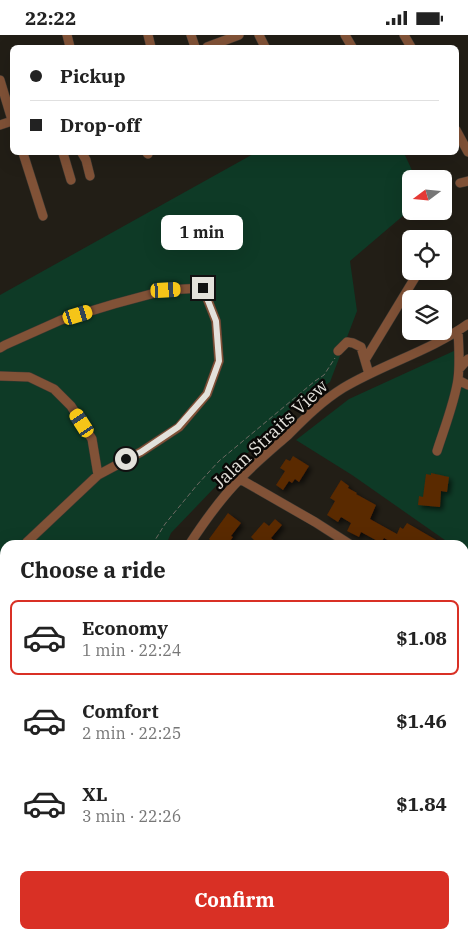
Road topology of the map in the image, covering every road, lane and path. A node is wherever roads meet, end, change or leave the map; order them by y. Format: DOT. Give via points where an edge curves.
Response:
graph roads {
  1 [pos="239,35"];
  2 [pos="212,45"];
  3 [pos="0,79"];
  4 [pos="10,113"];
  5 [pos="459,135"];
  6 [pos="468,151"];
  7 [pos="24,155"];
  8 [pos="65,155"];
  9 [pos="83,155"];
  10 [pos="90,176"];
  11 [pos="71,180"];
  12 [pos="43,216"];
  13 [pos="413,280"];
  14 [pos="468,324"];
  15 [pos="458,331"];
  16 [pos="0,348"];
  17 [pos="338,351"];
  18 [pos="468,359"];
  19 [pos="365,360"];
  20 [pos="459,369"];
  21 [pos="370,374"];
  22 [pos="0,376"];
  23 [pos="458,380"];
  24 [pos="468,385"];
  25 [pos="437,451"];
  26 [pos="98,475"];
  27 [pos="240,479"];
  28 [pos="29,540"];
  29 [pos="155,540"];
  30 [pos="193,540"];
  31 [pos="343,540"];
  1 -- 2 [label="street"];
  3 -- 4 [label="street"];
  5 -- 6 [label="street"];
  7 -- 12 [label="street"];
  8 -- 11 [label="street"];
  9 -- 10 [label="street"];
  13 -- 19 [label="street"];
  14 -- 15 [label="street, Jalan Straits View"];
  15 -- 20 [label="street"];
  15 -- 21 [label="street, Jalan Straits View"];
  16 -- 26 [label="street" via="61,320 114,304 166,290 203,288 216,321 219,361 207,394 178,427"];
  17 -- 19 [label="street" via="347,341 353,343 360,347"];
  17 -- 29 [label="path" via="324,375 219,461 196,485"];
  18 -- 20 [label="street"];
  19 -- 21 [label="street"];
  20 -- 23 [label="street"];
  21 -- 27 [label="street, Jalan Straits View" via="320,405"];
  22 -- 26 [label="street" via="29,377 54,389 71,406 92,439"];
  23 -- 24 [label="street"];
  23 -- 25 [label="street"];
  26 -- 28 [label="street"];
  27 -- 30 [label="street, Jalan Straits View"];
  27 -- 31 [label="street"];
}
